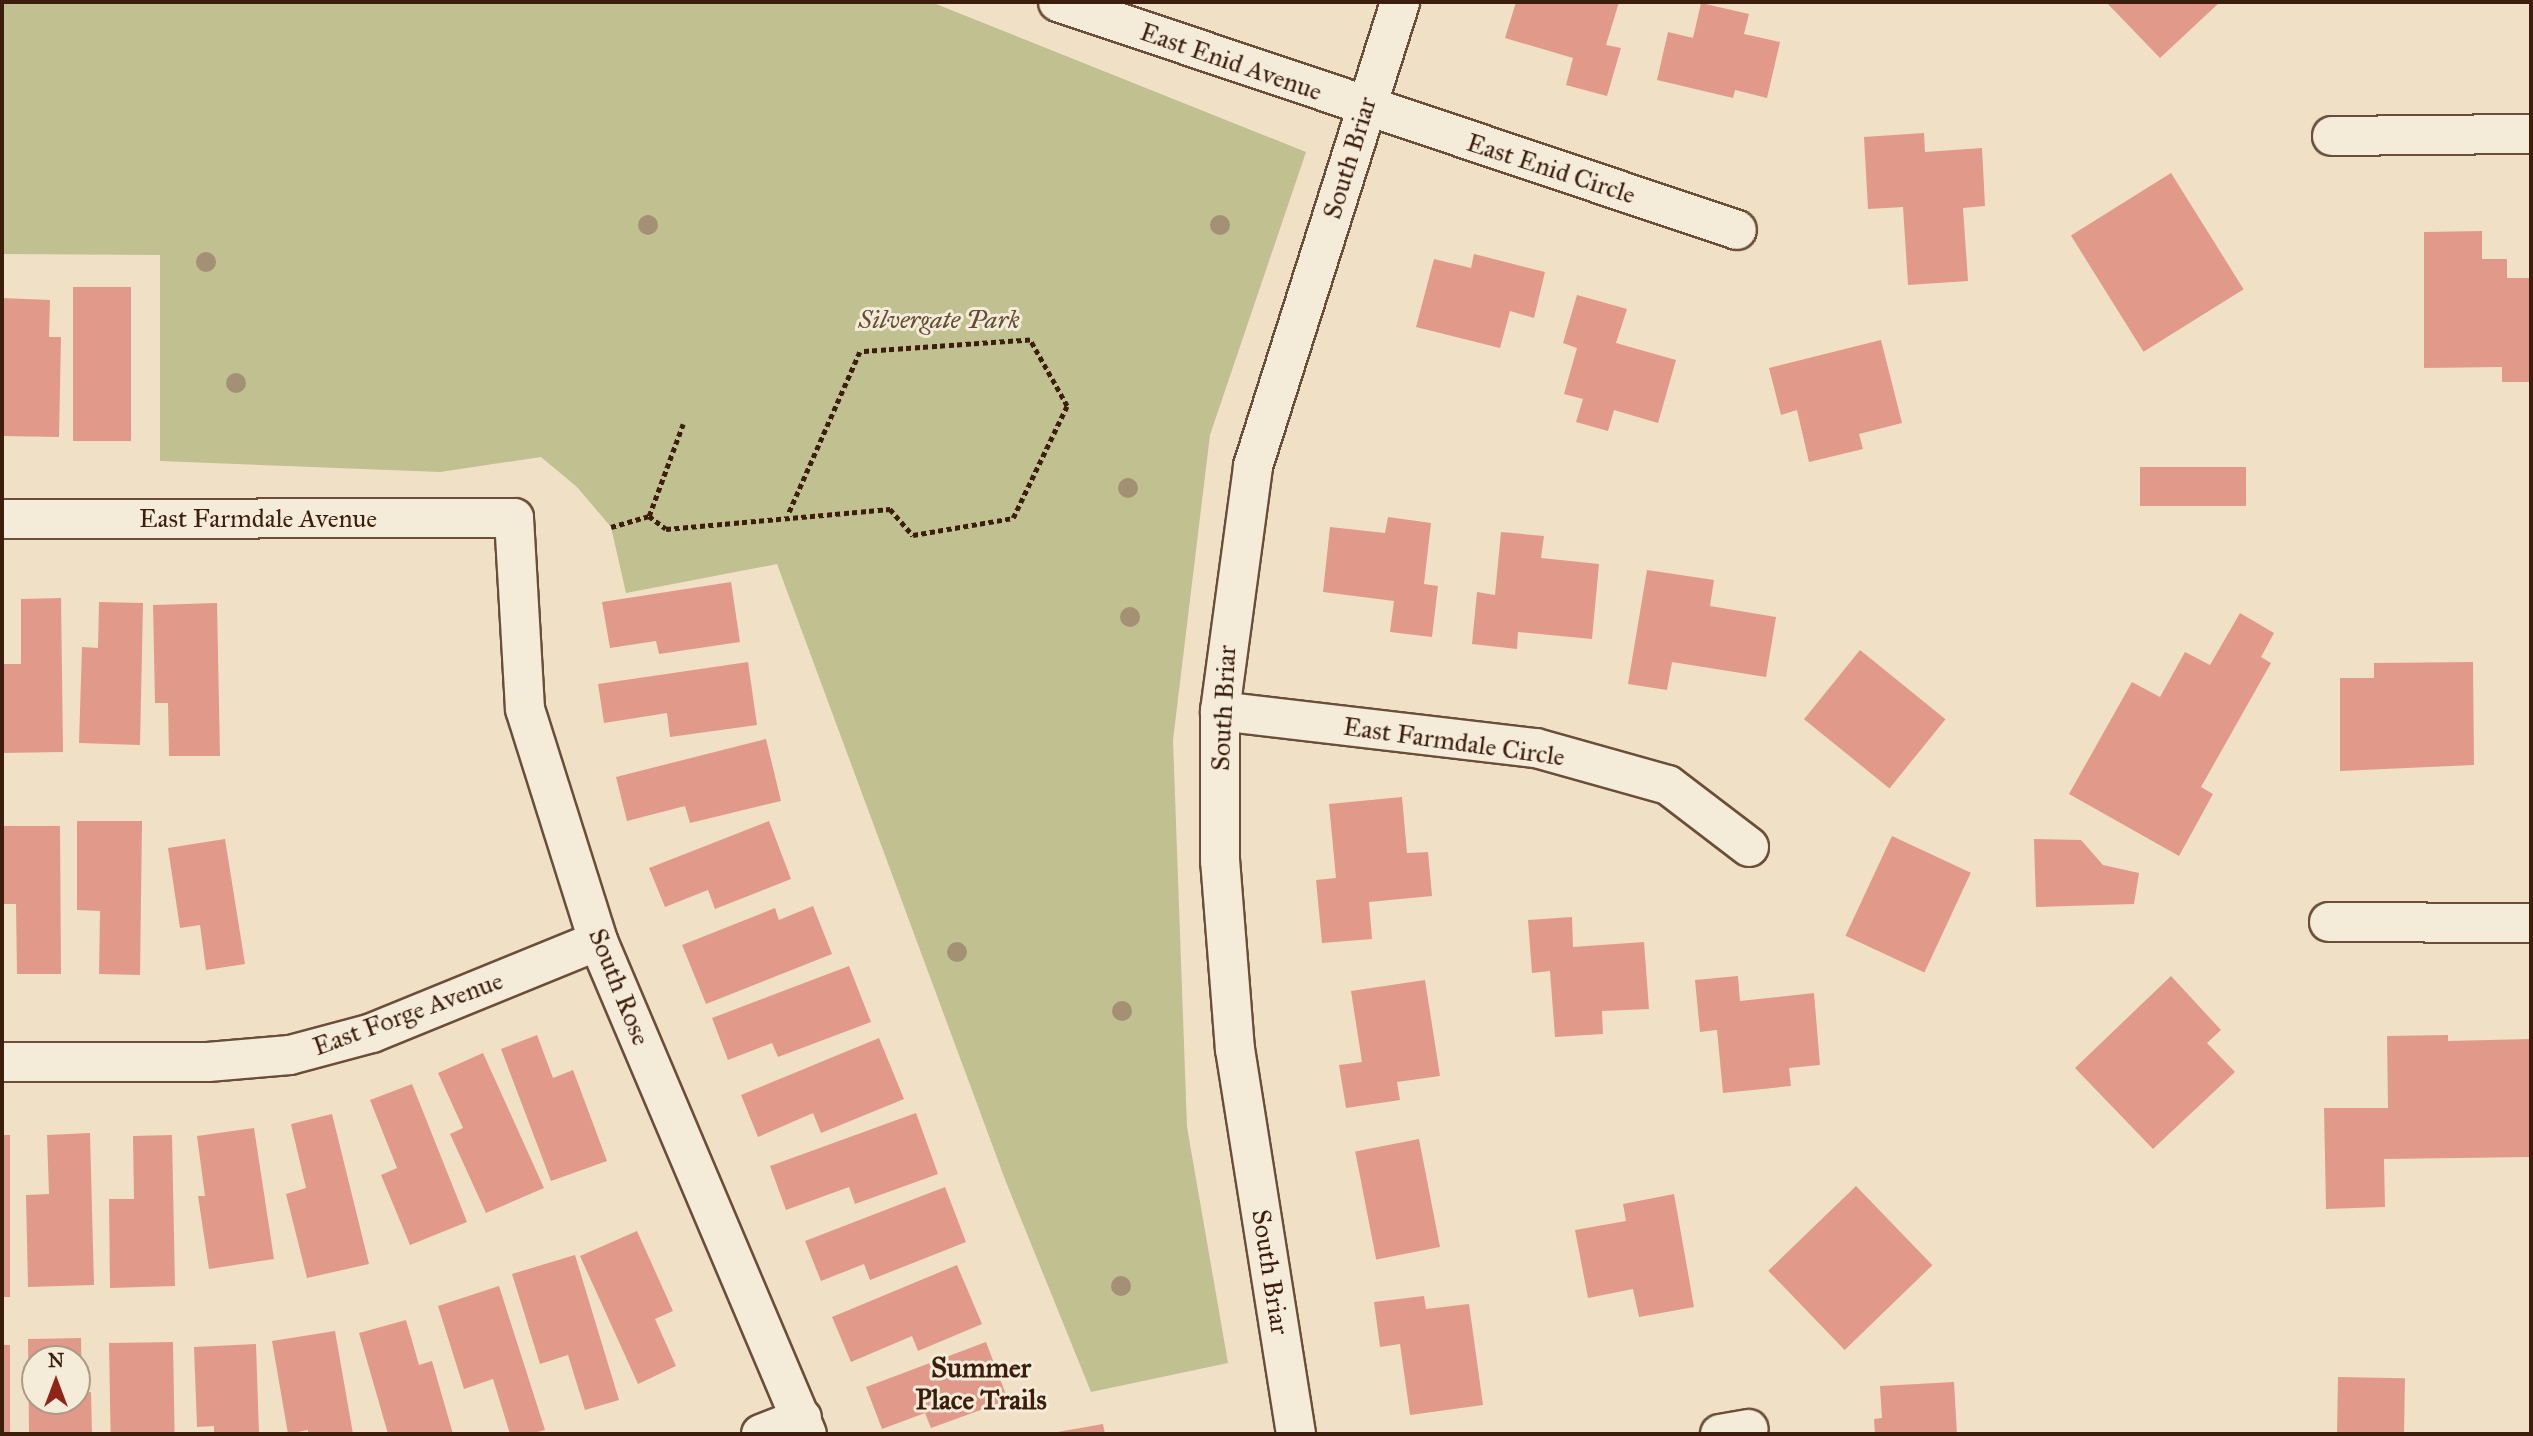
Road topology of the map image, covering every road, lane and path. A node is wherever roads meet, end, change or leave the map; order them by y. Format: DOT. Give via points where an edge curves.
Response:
graph roads {
  1 [pos="1058,2"];
  2 [pos="1400,2"];
  3 [pos="1365,108"];
  4 [pos="2531,134"];
  5 [pos="2332,136"];
  6 [pos="1737,230"];
  7 [pos="683,424"];
  8 [pos="788,514"];
  9 [pos="649,516"];
  10 [pos="514,518"];
  11 [pos="2,519"];
  12 [pos="611,527"];
  13 [pos="1220,711"];
  14 [pos="1749,847"];
  15 [pos="2329,922"];
  16 [pos="2531,923"];
  17 [pos="598,942"];
  18 [pos="2,1062"];
  19 [pos="804,1426"];
  20 [pos="761,1434"];
  21 [pos="1296,1434"];
  1 -- 3 [label="street, East Enid Avenue"];
  2 -- 3 [label="street, South Briar"];
  3 -- 6 [label="street, East Enid Circle"];
  3 -- 13 [label="street, South Briar" via="1253,466"];
  4 -- 5 [label="street"];
  7 -- 9 [label="path"];
  8 -- 8 [label="path" via="890,509 913,535 1013,518 1068,406 1030,340 860,352"];
  8 -- 9 [label="path" via="666,529"];
  9 -- 12 [label="path"];
  10 -- 11 [label="street, East Farmdale Avenue"];
  10 -- 17 [label="street, South Rose" via="525,709"];
  13 -- 14 [label="street, East Farmdale Circle" via="1536,748 1668,785"];
  13 -- 21 [label="street, South Briar" via="1220,861 1236,1050"];
  15 -- 16 [label="street"];
  17 -- 18 [label="street, East Forge Avenue" via="372,1032 290,1055 208,1062"];
  17 -- 19 [label="street, South Rose"];
  19 -- 20 [label="street"];
}
